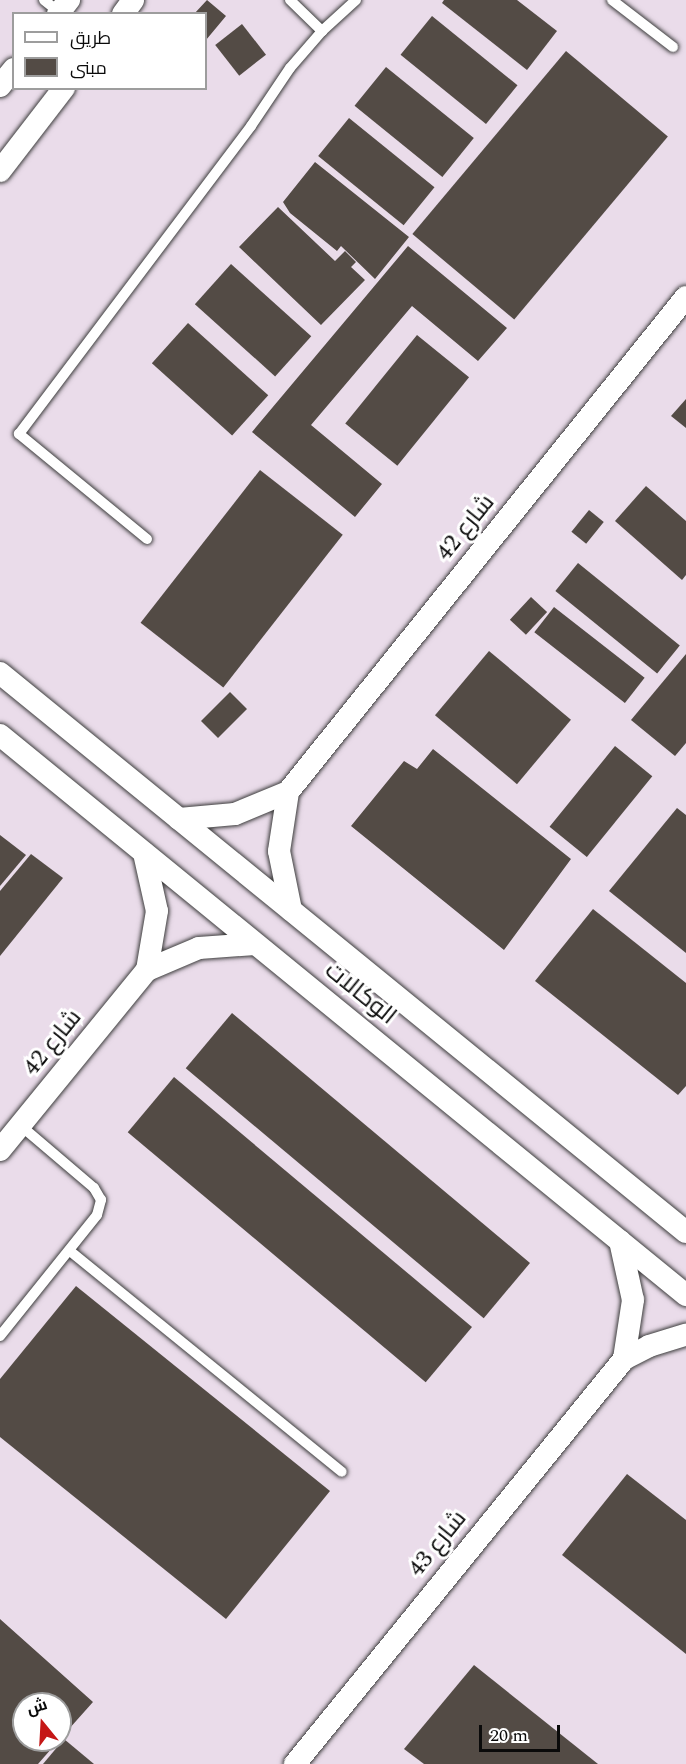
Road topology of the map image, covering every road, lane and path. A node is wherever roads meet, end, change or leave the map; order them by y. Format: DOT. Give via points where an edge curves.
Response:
graph roads {
  1 [pos="290,0"];
  2 [pos="356,0"];
  3 [pos="612,0"];
  4 [pos="322,31"];
  5 [pos="673,47"];
  6 [pos="12,71"];
  7 [pos="0,86"];
  8 [pos="62,90"];
  9 [pos="0,171"];
  10 [pos="686,297"];
  11 [pos="147,539"];
  12 [pos="0,673"];
  13 [pos="0,735"];
  14 [pos="288,792"];
  15 [pos="179,819"];
  16 [pos="144,853"];
  17 [pos="291,910"];
  18 [pos="255,944"];
  19 [pos="147,970"];
  20 [pos="20,1125"];
  21 [pos="0,1150"];
  22 [pos="686,1212"];
  23 [pos="662,1213"];
  24 [pos="686,1232"];
  25 [pos="620,1241"];
  26 [pos="70,1251"];
  27 [pos="686,1295"];
  28 [pos="686,1335"];
  29 [pos="0,1336"];
  30 [pos="624,1359"];
  31 [pos="342,1472"];
  32 [pos="295,1764"];
  1 -- 4 [label="lane"];
  2 -- 4 [label="lane"];
  3 -- 5 [label="lane"];
  4 -- 11 [label="lane" via="290,68 251,126 19,434"];
  6 -- 7 [label="street"];
  8 -- 9 [label="street"];
  10 -- 14 [label="street, شارع 42"];
  12 -- 15 [label="street, الوكالات"];
  13 -- 16 [label="street, الوكالات"];
  14 -- 15 [label="street, شارع 42" via="235,814"];
  14 -- 17 [label="street" via="279,851"];
  15 -- 17 [label="street, الوكالات"];
  16 -- 18 [label="street, الوكالات"];
  16 -- 19 [label="street, شارع 42" via="157,911"];
  17 -- 23 [label="street, الوكالات"];
  18 -- 19 [label="street, شارع 42" via="199,948"];
  18 -- 25 [label="street, الوكالات"];
  19 -- 20 [label="street, شارع 42"];
  20 -- 21 [label="street, شارع 42"];
  20 -- 26 [label="lane" via="94,1188 101,1200 97,1215"];
  22 -- 23 [label="street"];
  23 -- 24 [label="street, الوكالات"];
  25 -- 27 [label="street, الوكالات"];
  25 -- 30 [label="street" via="633,1300"];
  26 -- 29 [label="lane"];
  26 -- 31 [label="lane"];
  28 -- 30 [label="street, شارع 43" via="649,1346"];
  30 -- 32 [label="street, شارع 43"];
}
